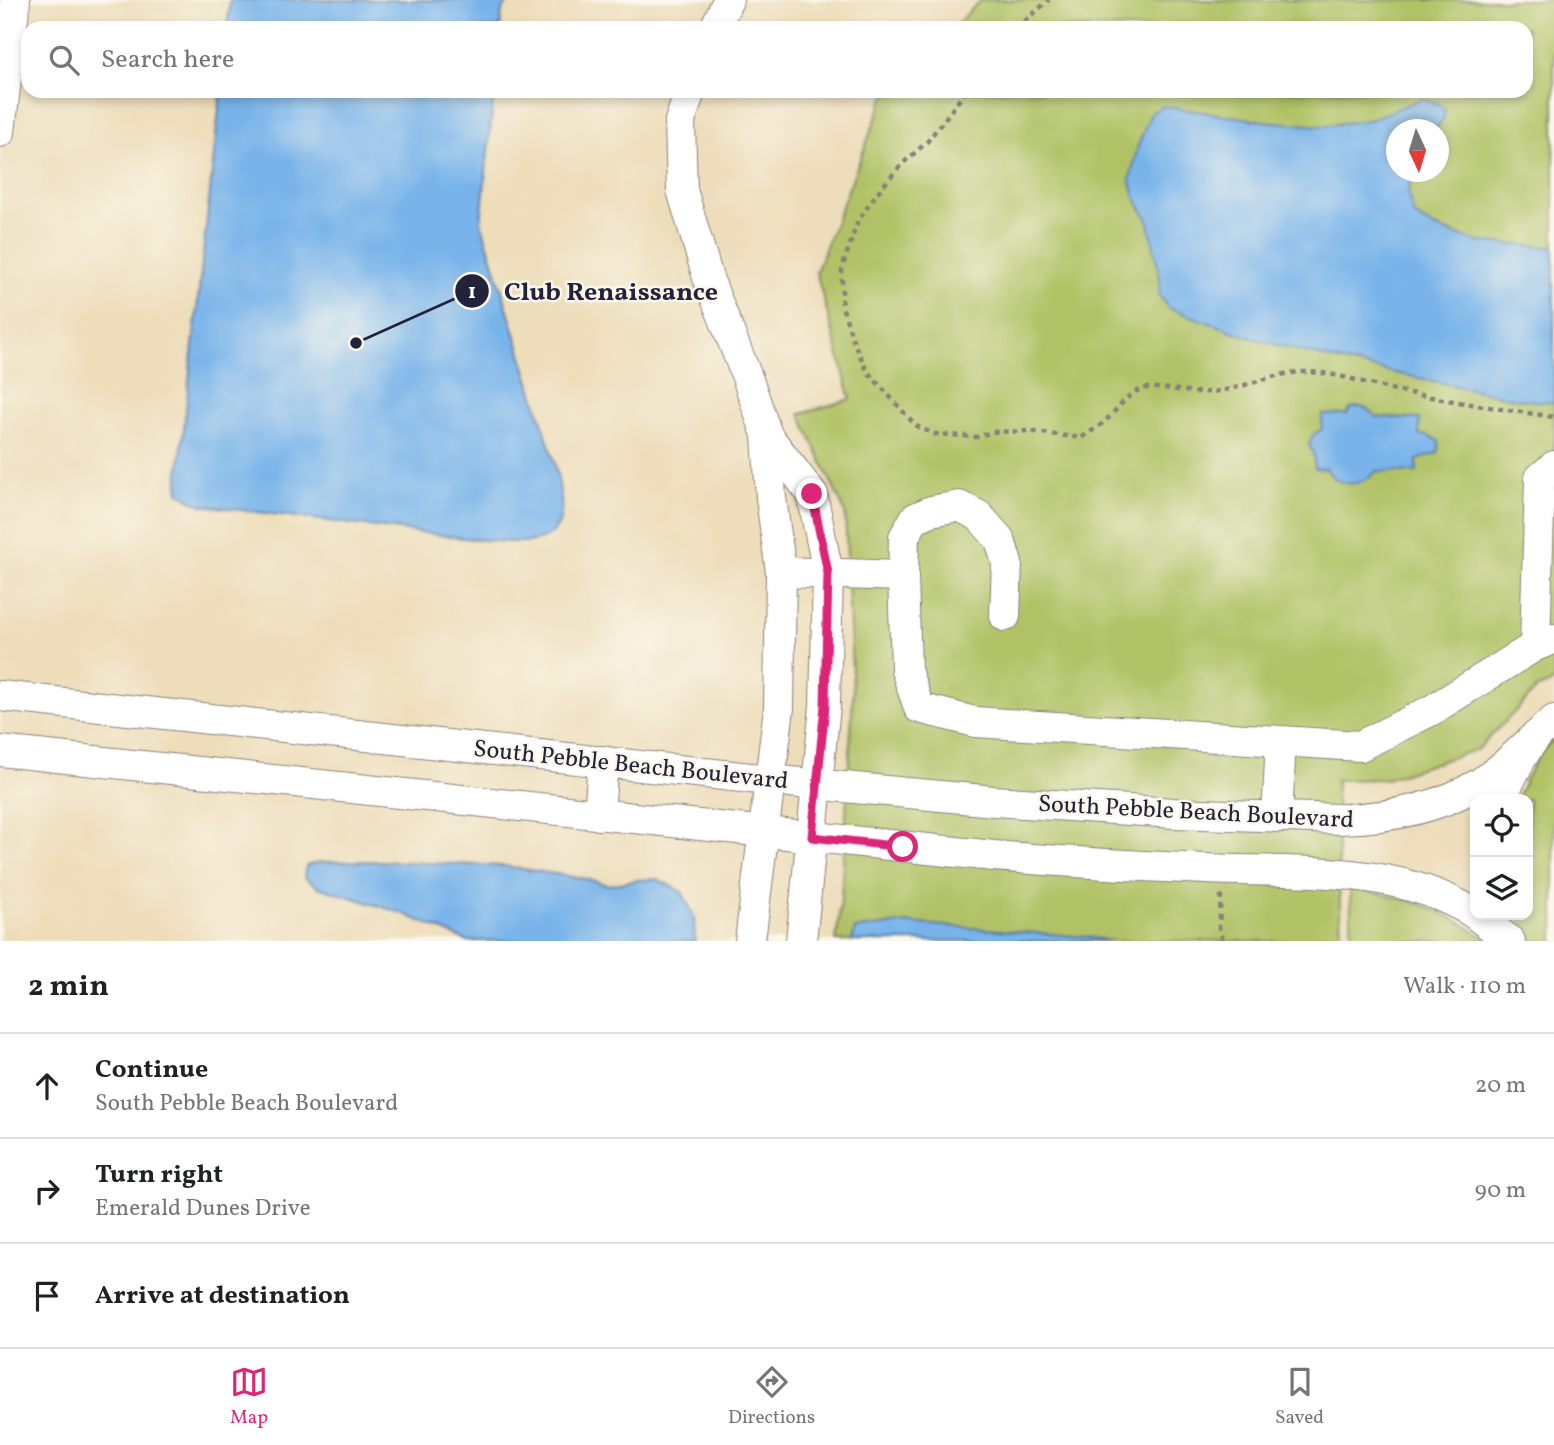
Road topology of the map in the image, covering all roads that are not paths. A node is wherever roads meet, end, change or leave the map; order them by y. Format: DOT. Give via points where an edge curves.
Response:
graph roads {
  1 [pos="15,0"];
  2 [pos="728,0"];
  3 [pos="718,21"];
  4 [pos="688,98"];
  5 [pos="0,132"];
  6 [pos="767,435"];
  7 [pos="1554,466"];
  8 [pos="782,572"];
  9 [pos="828,573"];
  10 [pos="903,576"];
  11 [pos="1005,617"];
  12 [pos="1544,642"];
  13 [pos="0,696"];
  14 [pos="1544,729"];
  15 [pos="1281,741"];
  16 [pos="0,751"];
  17 [pos="603,761"];
  18 [pos="769,780"];
  19 [pos="817,784"];
  20 [pos="1503,794"];
  21 [pos="599,815"];
  22 [pos="1277,817"];
  23 [pos="763,832"];
  24 [pos="812,837"];
  25 [pos="1470,911"];
  26 [pos="1484,920"];
  27 [pos="1506,920"];
  28 [pos="750,941"];
  29 [pos="801,941"];
  30 [pos="1510,941"];
  31 [pos="1517,941"];
  1 -- 5 [label="street"];
  2 -- 3 [label="street"];
  4 -- 6 [label="street" via="680,121 682,190 708,278"];
  6 -- 8 [label="street"];
  6 -- 9 [label="street" via="812,494"];
  7 -- 12 [label="street" via="1540,478"];
  8 -- 9 [label="street"];
  8 -- 18 [label="street" via="779,708"];
  9 -- 10 [label="street"];
  9 -- 19 [label="street" via="825,706"];
  10 -- 11 [label="street" via="904,537 915,517 959,506 979,516 1000,540 1007,564"];
  10 -- 15 [label="street" via="906,670 919,708 975,722"];
  12 -- 15 [label="street" via="1432,710 1360,746"];
  13 -- 17 [label="street, South Pebble Beach Boulevard"];
  14 -- 20 [label="street, South Pebble Beach Boulevard" via="1521,758"];
  14 -- 22 [label="street, South Pebble Beach Boulevard" via="1482,781 1419,808 1365,819"];
  15 -- 22 [label="street"];
  16 -- 21 [label="street"];
  17 -- 18 [label="street, South Pebble Beach Boulevard"];
  17 -- 21 [label="street"];
  18 -- 19 [label="street, South Pebble Beach Boulevard"];
  18 -- 23 [label="street"];
  19 -- 22 [label="street, South Pebble Beach Boulevard" via="1045,805"];
  19 -- 24 [label="street"];
  21 -- 23 [label="street"];
  23 -- 24 [label="street"];
  23 -- 28 [label="street"];
  24 -- 25 [label="street" via="1085,863 1346,874 1410,885"];
  24 -- 29 [label="street"];
  26 -- 30 [label="street"];
  27 -- 31 [label="street"];
}
